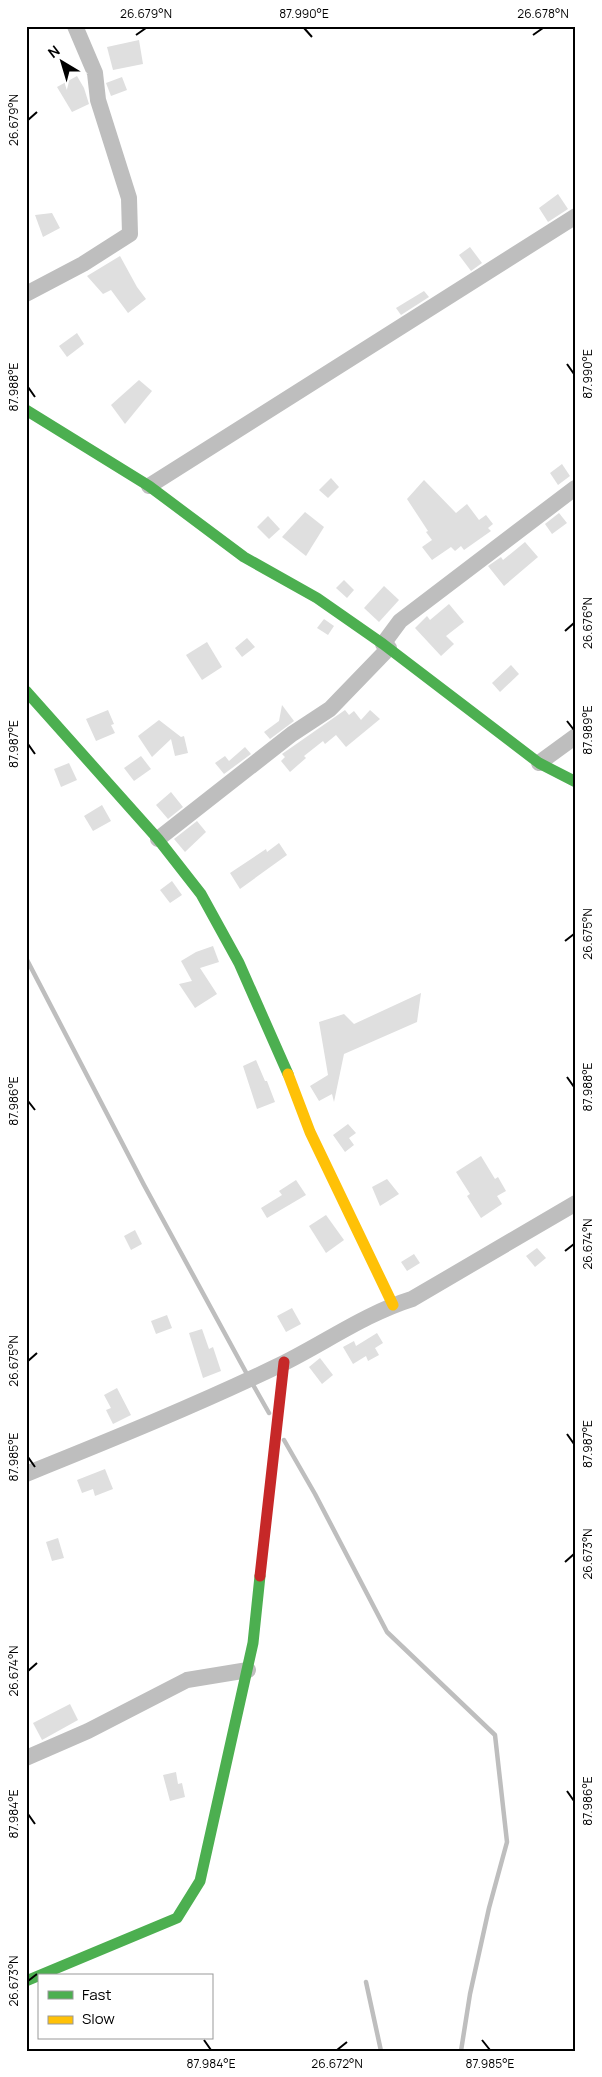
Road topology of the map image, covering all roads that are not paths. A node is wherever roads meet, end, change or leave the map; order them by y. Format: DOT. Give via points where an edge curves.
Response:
graph roads {
  1 [pos="75,26"];
  2 [pos="576,216"];
  3 [pos="26,294"];
  4 [pos="26,410"];
  5 [pos="149,486"];
  6 [pos="575,488"];
  7 [pos="386,646"];
  8 [pos="26,692"];
  9 [pos="576,736"];
  10 [pos="539,763"];
  11 [pos="576,782"];
  12 [pos="158,839"];
  13 [pos="576,1203"];
  14 [pos="393,1305"];
  15 [pos="284,1362"];
  16 [pos="26,1474"];
  17 [pos="248,1670"];
  18 [pos="26,1758"];
  19 [pos="43,1974"];
  20 [pos="38,1976"];
  21 [pos="26,1981"];
  1 -- 3 [label="street" via="95,73 98,100 129,198 130,234"];
  2 -- 5 [label="street"];
  4 -- 5 [label="street"];
  5 -- 7 [label="street" via="244,557 317,598"];
  6 -- 7 [label="street" via="400,621"];
  7 -- 10 [label="street"];
  7 -- 12 [label="street" via="330,709 292,734"];
  8 -- 12 [label="street"];
  9 -- 10 [label="street"];
  10 -- 11 [label="street"];
  12 -- 14 [label="street" via="201,894 239,963 310,1132"];
  13 -- 14 [label="street" via="412,1299"];
  14 -- 15 [label="street"];
  15 -- 16 [label="street" via="169,1416"];
  15 -- 17 [label="street"];
  17 -- 18 [label="street" via="187,1680 88,1731"];
  17 -- 19 [label="street" via="200,1881 177,1918"];
  20 -- 21 [label="street"];
}
